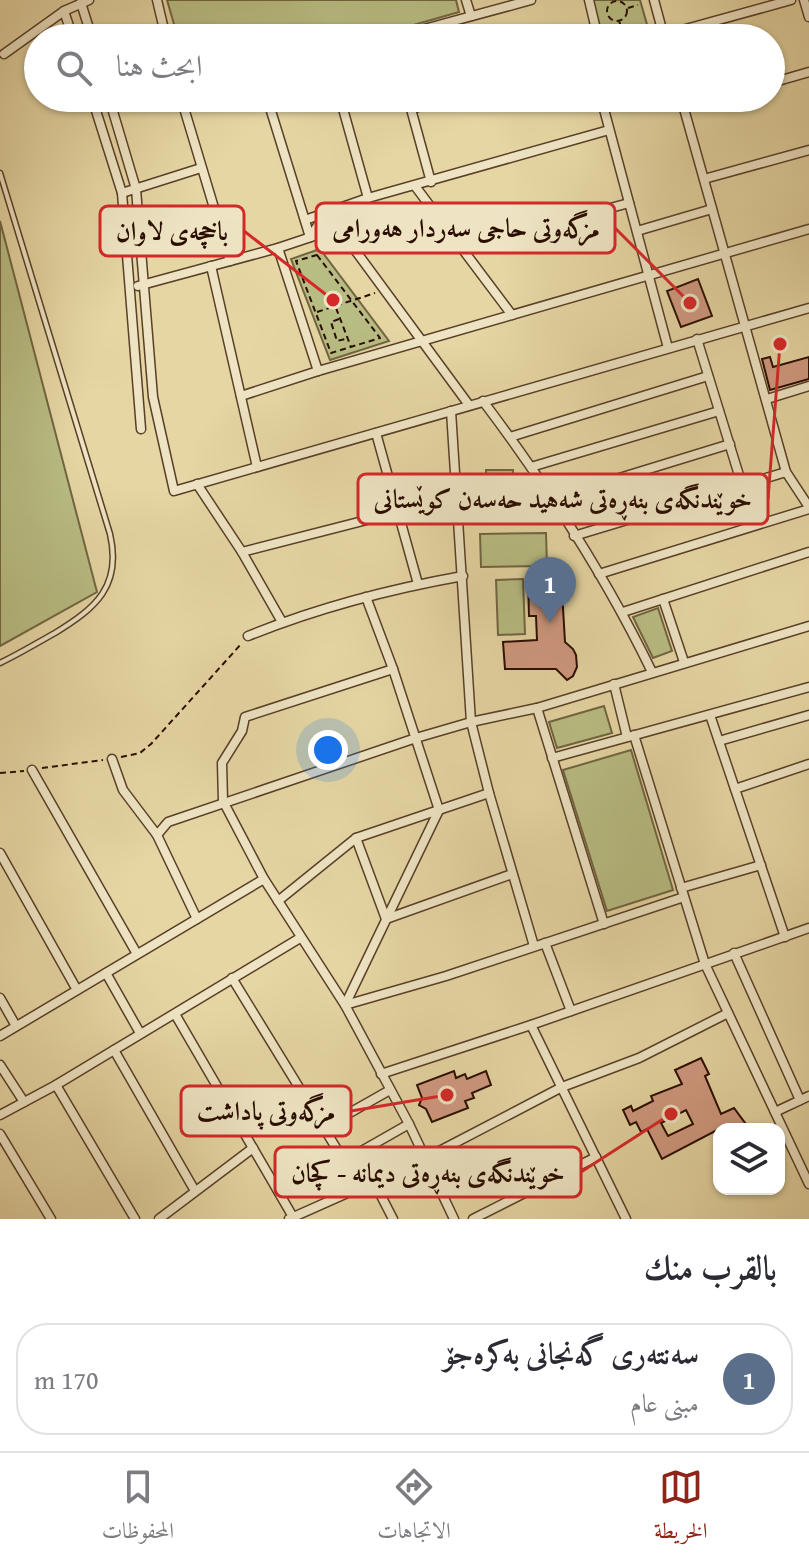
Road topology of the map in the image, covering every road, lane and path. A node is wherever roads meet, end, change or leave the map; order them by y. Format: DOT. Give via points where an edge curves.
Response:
graph roads {
  1 [pos="157,0"];
  2 [pos="466,0"];
  3 [pos="531,0"];
  4 [pos="589,0"];
  5 [pos="614,0"];
  6 [pos="654,0"];
  7 [pos="791,0"];
  8 [pos="804,0"];
  9 [pos="85,2"];
  10 [pos="638,5"];
  11 [pos="627,8"];
  12 [pos="64,11"];
  13 [pos="471,16"];
  14 [pos="809,17"];
  15 [pos="619,21"];
  16 [pos="46,24"];
  17 [pos="68,24"];
  18 [pos="89,24"];
  19 [pos="163,24"];
  20 [pos="442,24"];
  21 [pos="595,24"];
  22 [pos="620,24"];
  23 [pos="658,24"];
  24 [pos="706,24"];
  25 [pos="24,40"];
  26 [pos="4,54"];
  27 [pos="809,72"];
  28 [pos="785,79"];
  29 [pos="96,112"];
  30 [pos="113,112"];
  31 [pos="185,112"];
  32 [pos="271,112"];
  33 [pos="344,112"];
  34 [pos="412,112"];
  35 [pos="604,112"];
  36 [pos="685,112"];
  37 [pos="609,130"];
  38 [pos="809,150"];
  39 [pos="201,168"];
  40 [pos="0,173"];
  41 [pos="704,179"];
  42 [pos="431,182"];
  43 [pos="415,186"];
  44 [pos="136,189"];
  45 [pos="122,193"];
  46 [pos="368,198"];
  47 [pos="629,203"];
  48 [pos="712,209"];
  49 [pos="327,212"];
  50 [pos="305,220"];
  51 [pos="319,224"];
  52 [pos="338,228"];
  53 [pos="809,229"];
  54 [pos="637,231"];
  55 [pos="310,237"];
  56 [pos="278,248"];
  57 [pos="462,248"];
  58 [pos="724,254"];
  59 [pos="230,261"];
  60 [pos="211,266"];
  61 [pos="648,274"];
  62 [pos="142,285"];
  63 [pos="129,288"];
  64 [pos="384,290"];
  65 [pos="353,302"];
  66 [pos="336,307"];
  67 [pos="809,308"];
  68 [pos="315,312"];
  69 [pos="512,315"];
  70 [pos="340,318"];
  71 [pos="745,326"];
  72 [pos="348,338"];
  73 [pos="697,339"];
  74 [pos="421,341"];
  75 [pos="351,347"];
  76 [pos="668,348"];
  77 [pos="318,371"];
  78 [pos="708,376"];
  79 [pos="809,386"];
  80 [pos="241,396"];
  81 [pos="767,399"];
  82 [pos="483,401"];
  83 [pos="469,405"];
  84 [pos="451,411"];
  85 [pos="719,411"];
  86 [pos="141,429"];
  87 [pos="376,433"];
  88 [pos="510,437"];
  89 [pos="730,444"];
  90 [pos="257,467"];
  91 [pos="531,467"];
  92 [pos="786,472"];
  93 [pos="197,484"];
  94 [pos="742,485"];
  95 [pos="805,492"];
  96 [pos="551,499"];
  97 [pos="809,508"];
  98 [pos="398,512"];
  99 [pos="574,536"];
  100 [pos="242,552"];
  101 [pos="809,552"];
  102 [pos="599,574"];
  103 [pos="463,576"];
  104 [pos="418,584"];
  105 [pos="366,597"];
  106 [pos="663,599"];
  107 [pos="623,612"];
  108 [pos="282,622"];
  109 [pos="809,626"];
  110 [pos="248,636"];
  111 [pos="684,662"];
  112 [pos="0,663"];
  113 [pos="393,669"];
  114 [pos="652,672"];
  115 [pos="614,684"];
  116 [pos="809,687"];
  117 [pos="537,708"];
  118 [pos="710,715"];
  119 [pos="809,715"];
  120 [pos="471,722"];
  121 [pos="631,736"];
  122 [pos="416,738"];
  123 [pos="719,741"];
  124 [pos="552,758"];
  125 [pos="112,759"];
  126 [pos="807,765"];
  127 [pos="32,770"];
  128 [pos="0,773"];
  129 [pos="809,777"];
  130 [pos="735,789"];
  131 [pos="489,793"];
  132 [pos="223,801"];
  133 [pos="439,810"];
  134 [pos="157,835"];
  135 [pos="356,838"];
  136 [pos="0,853"];
  137 [pos="761,865"];
  138 [pos="512,874"];
  139 [pos="264,879"];
  140 [pos="683,893"];
  141 [pos="278,901"];
  142 [pos="197,919"];
  143 [pos="386,919"];
  144 [pos="604,924"];
  145 [pos="809,928"];
  146 [pos="785,937"];
  147 [pos="300,938"];
  148 [pos="545,943"];
  149 [pos="534,946"];
  150 [pos="734,953"];
  151 [pos="137,954"];
  152 [pos="705,964"];
  153 [pos="106,973"];
  154 [pos="232,978"];
  155 [pos="77,990"];
  156 [pos="0,998"];
  157 [pos="345,1005"];
  158 [pos="571,1011"];
  159 [pos="728,1013"];
  160 [pos="175,1014"];
  161 [pos="531,1025"];
  162 [pos="16,1026"];
  163 [pos="140,1033"];
  164 [pos="0,1036"];
  165 [pos="114,1050"];
  166 [pos="0,1065"];
  167 [pos="381,1074"];
  168 [pos="56,1085"];
  169 [pos="562,1087"];
  170 [pos="390,1090"];
  171 [pos="809,1096"];
  172 [pos="800,1100"];
  173 [pos="24,1102"];
  174 [pos="775,1112"];
  175 [pos="0,1115"];
  176 [pos="409,1124"];
  177 [pos="323,1128"];
  178 [pos="0,1134"];
  179 [pos="253,1148"];
  180 [pos="596,1157"];
  181 [pos="426,1158"];
  182 [pos="344,1161"];
  183 [pos="374,1182"];
  184 [pos="809,1183"];
  185 [pos="360,1187"];
  186 [pos="195,1191"];
  187 [pos="291,1218"];
  188 [pos="51,1219"];
  189 [pos="135,1219"];
  190 [pos="159,1219"];
  191 [pos="393,1219"];
  192 [pos="454,1219"];
  193 [pos="473,1219"];
  194 [pos="626,1219"];
  1 -- 19 [label="street"];
  2 -- 13 [label="street"];
  3 -- 13 [label="street"];
  4 -- 21 [label="street"];
  5 -- 11 [label="path"];
  5 -- 15 [label="path" via="606,14"];
  6 -- 23 [label="street"];
  7 -- 24 [label="street"];
  8 -- 14 [label="street"];
  9 -- 12 [label="street"];
  9 -- 18 [label="street"];
  10 -- 11 [label="path"];
  11 -- 15 [label="path"];
  12 -- 16 [label="street"];
  12 -- 17 [label="street"];
  13 -- 20 [label="street"];
  15 -- 22 [label="path"];
  25 -- 26 [label="street"];
  27 -- 28 [label="street"];
  29 -- 45 [label="street"];
  30 -- 44 [label="street"];
  31 -- 39 [label="street"];
  32 -- 50 [label="street"];
  33 -- 46 [label="street"];
  34 -- 42 [label="street"];
  35 -- 37 [label="street"];
  36 -- 41 [label="street"];
  37 -- 42 [label="street"];
  37 -- 47 [label="street"];
  38 -- 41 [label="street"];
  39 -- 44 [label="street"];
  39 -- 59 [label="street"];
  40 -- 112 [label="lane" via="113,547 107,588 93,608"];
  41 -- 48 [label="street"];
  42 -- 43 [label="street"];
  43 -- 46 [label="street"];
  43 -- 57 [label="street"];
  44 -- 45 [label="street"];
  44 -- 62 [label="street"];
  45 -- 63 [label="street"];
  46 -- 49 [label="street"];
  47 -- 54 [label="street"];
  47 -- 57 [label="street"];
  48 -- 54 [label="street"];
  48 -- 58 [label="street"];
  49 -- 50 [label="street"];
  49 -- 51 [label="street"];
  49 -- 52 [label="street"];
  50 -- 51 [label="street"];
  50 -- 55 [label="street"];
  51 -- 52 [label="street"];
  51 -- 55 [label="street"];
  52 -- 55 [label="street"];
  52 -- 64 [label="street"];
  53 -- 58 [label="street"];
  54 -- 61 [label="street"];
  55 -- 56 [label="street"];
  56 -- 59 [label="street"];
  56 -- 77 [label="street"];
  57 -- 69 [label="street"];
  58 -- 61 [label="street"];
  58 -- 71 [label="street"];
  59 -- 60 [label="street"];
  60 -- 62 [label="street"];
  60 -- 80 [label="street"];
  61 -- 69 [label="street"];
  61 -- 76 [label="street"];
  62 -- 63 [label="street"];
  62 -- 93 [label="street" via="153,397 174,491"];
  63 -- 86 [label="street"];
  64 -- 65 [label="path"];
  64 -- 74 [label="street"];
  65 -- 66 [label="path"];
  65 -- 68 [label="path" via="317,255 296,261"];
  65 -- 75 [label="path" via="380,338"];
  66 -- 68 [label="path"];
  66 -- 70 [label="path"];
  67 -- 71 [label="street"];
  68 -- 75 [label="path" via="331,353"];
  69 -- 74 [label="street"];
  70 -- 72 [label="path"];
  70 -- 72 [label="path" via="331,322 337,341"];
  71 -- 73 [label="street"];
  71 -- 81 [label="street"];
  72 -- 75 [label="path"];
  73 -- 76 [label="street"];
  73 -- 78 [label="street"];
  74 -- 77 [label="street"];
  74 -- 83 [label="street"];
  76 -- 82 [label="street"];
  77 -- 80 [label="street"];
  78 -- 85 [label="street"];
  78 -- 88 [label="street"];
  79 -- 81 [label="street"];
  80 -- 90 [label="street"];
  81 -- 92 [label="street"];
  82 -- 83 [label="street"];
  82 -- 88 [label="street"];
  83 -- 84 [label="street"];
  84 -- 87 [label="street"];
  84 -- 103 [label="street"];
  85 -- 89 [label="street"];
  85 -- 91 [label="street"];
  87 -- 90 [label="street"];
  87 -- 98 [label="street"];
  88 -- 91 [label="street"];
  89 -- 94 [label="street"];
  89 -- 96 [label="street"];
  90 -- 93 [label="street"];
  91 -- 96 [label="street"];
  92 -- 94 [label="street"];
  92 -- 95 [label="street"];
  93 -- 100 [label="street"];
  94 -- 99 [label="street"];
  95 -- 97 [label="street"];
  96 -- 99 [label="street"];
  97 -- 102 [label="street"];
  98 -- 100 [label="street"];
  98 -- 104 [label="street"];
  99 -- 102 [label="street"];
  100 -- 108 [label="street"];
  101 -- 106 [label="street"];
  102 -- 107 [label="street"];
  103 -- 104 [label="street"];
  103 -- 120 [label="street"];
  104 -- 105 [label="street"];
  105 -- 108 [label="street"];
  105 -- 113 [label="street"];
  106 -- 107 [label="street"];
  106 -- 111 [label="street"];
  107 -- 114 [label="street"];
  108 -- 110 [label="street"];
  109 -- 111 [label="street"];
  110 -- 125 [label="path" via="146,749"];
  111 -- 114 [label="street"];
  113 -- 122 [label="street"];
  113 -- 132 [label="street" via="245,717 222,763"];
  114 -- 115 [label="street"];
  115 -- 117 [label="street"];
  115 -- 121 [label="street"];
  116 -- 118 [label="street"];
  117 -- 120 [label="street"];
  117 -- 124 [label="street"];
  118 -- 121 [label="street"];
  118 -- 123 [label="street"];
  119 -- 123 [label="street"];
  120 -- 122 [label="street"];
  120 -- 131 [label="street"];
  121 -- 124 [label="street"];
  121 -- 140 [label="street"];
  122 -- 132 [label="street"];
  122 -- 133 [label="street"];
  123 -- 130 [label="street"];
  124 -- 144 [label="street"];
  125 -- 127 [label="path"];
  125 -- 134 [label="street" via="123,790"];
  126 -- 129 [label="street"];
  126 -- 130 [label="street"];
  127 -- 128 [label="path"];
  127 -- 151 [label="street"];
  130 -- 137 [label="street"];
  131 -- 133 [label="street"];
  131 -- 138 [label="street"];
  132 -- 134 [label="street" via="168,822"];
  132 -- 139 [label="street"];
  133 -- 135 [label="street"];
  133 -- 143 [label="street"];
  134 -- 142 [label="street"];
  135 -- 141 [label="street"];
  135 -- 143 [label="street"];
  136 -- 155 [label="street"];
  137 -- 140 [label="street"];
  137 -- 146 [label="street"];
  138 -- 143 [label="street"];
  138 -- 149 [label="street"];
  139 -- 141 [label="street"];
  139 -- 142 [label="street"];
  140 -- 144 [label="street"];
  140 -- 152 [label="street"];
  141 -- 147 [label="street"];
  142 -- 151 [label="street"];
  143 -- 157 [label="street"];
  144 -- 148 [label="street"];
  145 -- 146 [label="street"];
  146 -- 150 [label="street"];
  147 -- 154 [label="street"];
  147 -- 157 [label="street"];
  148 -- 149 [label="street"];
  148 -- 158 [label="street"];
  149 -- 157 [label="street"];
  150 -- 152 [label="street"];
  150 -- 172 [label="street"];
  151 -- 153 [label="street"];
  152 -- 158 [label="street"];
  152 -- 159 [label="street"];
  153 -- 155 [label="street"];
  153 -- 163 [label="street"];
  154 -- 160 [label="street"];
  154 -- 177 [label="street"];
  155 -- 162 [label="street"];
  156 -- 162 [label="street"];
  157 -- 167 [label="street"];
  158 -- 161 [label="street"];
  159 -- 169 [label="street" via="639,1058"];
  159 -- 174 [label="street"];
  160 -- 163 [label="street"];
  160 -- 179 [label="street"];
  161 -- 167 [label="street"];
  161 -- 169 [label="street"];
  162 -- 164 [label="street"];
  163 -- 165 [label="street"];
  165 -- 168 [label="street"];
  165 -- 186 [label="street"];
  166 -- 173 [label="street"];
  167 -- 170 [label="street"];
  168 -- 173 [label="street"];
  168 -- 189 [label="street"];
  169 -- 180 [label="street"];
  169 -- 181 [label="street"];
  170 -- 176 [label="street"];
  170 -- 177 [label="street"];
  171 -- 172 [label="street"];
  172 -- 174 [label="street"];
  173 -- 175 [label="street"];
  174 -- 184 [label="street"];
  176 -- 181 [label="street"];
  176 -- 182 [label="street"];
  177 -- 182 [label="street"];
  178 -- 188 [label="street"];
  179 -- 186 [label="street"];
  179 -- 187 [label="street"];
  180 -- 193 [label="street"];
  180 -- 194 [label="street"];
  181 -- 183 [label="street"];
  181 -- 192 [label="street"];
  182 -- 185 [label="street"];
  183 -- 185 [label="street"];
  183 -- 191 [label="street"];
  185 -- 187 [label="street"];
  186 -- 190 [label="street"];
}
